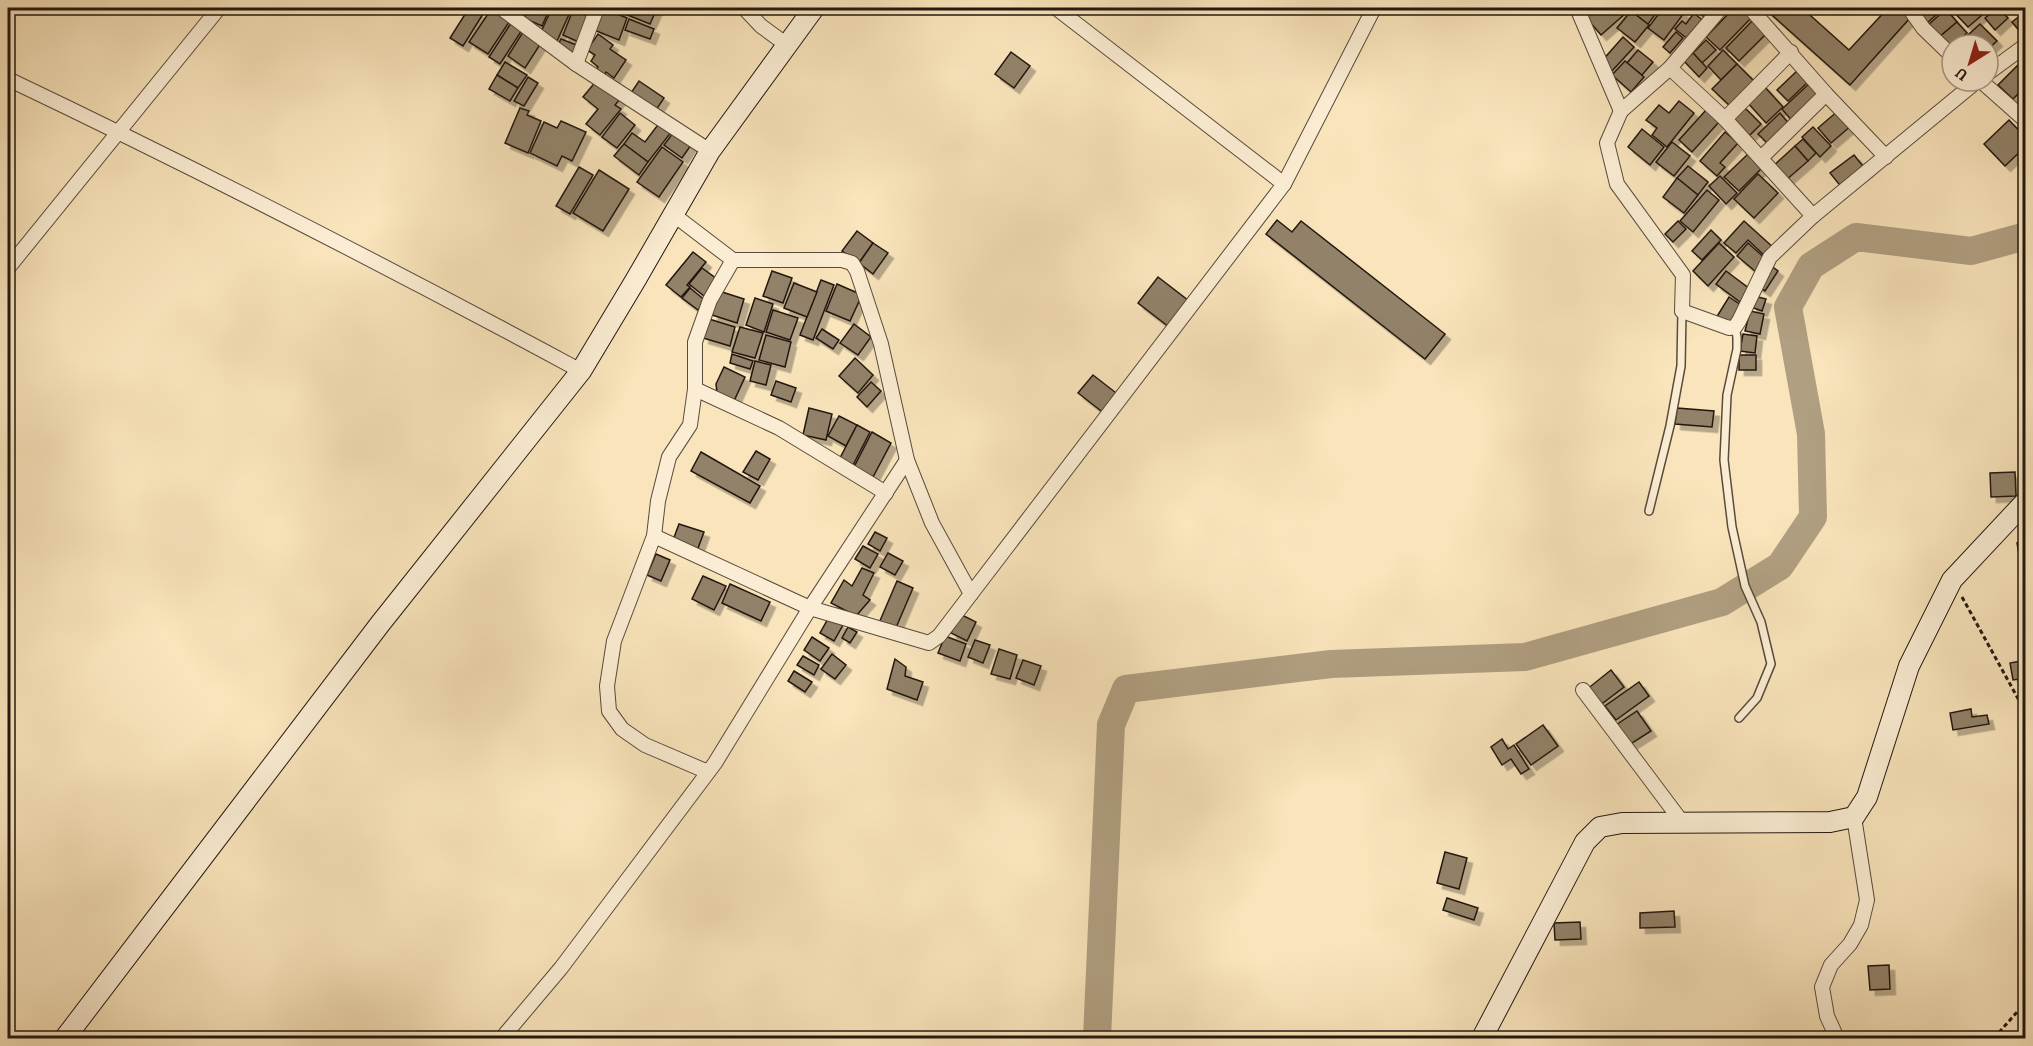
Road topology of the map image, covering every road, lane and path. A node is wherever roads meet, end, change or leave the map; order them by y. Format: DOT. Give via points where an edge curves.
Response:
graph roads {
  1 [pos="219,8"];
  2 [pos="501,8"];
  3 [pos="597,8"];
  4 [pos="744,8"];
  5 [pos="814,8"];
  6 [pos="1056,8"];
  7 [pos="1374,8"];
  8 [pos="1577,8"];
  9 [pos="1721,8"];
  10 [pos="1750,8"];
  11 [pos="1909,8"];
  12 [pos="1940,44"];
  13 [pos="787,45"];
  14 [pos="2025,45"];
  15 [pos="1791,52"];
  16 [pos="576,64"];
  17 [pos="2000,64"];
  18 [pos="1670,68"];
  19 [pos="8,79"];
  20 [pos="1964,93"];
  21 [pos="1993,93"];
  22 [pos="1826,94"];
  23 [pos="1621,111"];
  24 [pos="1725,119"];
  25 [pos="2025,121"];
  26 [pos="117,132"];
  27 [pos="710,151"];
  28 [pos="1886,156"];
  29 [pos="1761,158"];
  30 [pos="1284,184"];
  31 [pos="674,215"];
  32 [pos="1813,216"];
  33 [pos="733,260"];
  34 [pos="8,268"];
  35 [pos="1682,311"];
  36 [pos="1735,327"];
  37 [pos="581,370"];
  38 [pos="695,389"];
  39 [pos="907,460"];
  40 [pos="886,493"];
  41 [pos="2025,501"];
  42 [pos="1649,511"];
  43 [pos="654,536"];
  44 [pos="1953,580"];
  45 [pos="971,594"];
  46 [pos="810,608"];
  47 [pos="1583,690"];
  48 [pos="2025,713"];
  49 [pos="1740,718"];
  50 [pos="708,772"];
  51 [pos="1854,817"];
  52 [pos="1682,822"];
  53 [pos="2025,1002"];
  54 [pos="65,1038"];
  55 [pos="502,1038"];
  56 [pos="1482,1038"];
  57 [pos="1837,1038"];
  58 [pos="1994,1038"];
  1 -- 26 [label="street"];
  2 -- 16 [label="street"];
  3 -- 16 [label="street"];
  4 -- 13 [label="street"];
  5 -- 13 [label="street"];
  6 -- 30 [label="street"];
  7 -- 30 [label="street"];
  8 -- 23 [label="street"];
  9 -- 18 [label="street"];
  10 -- 15 [label="street"];
  11 -- 12 [label="street"];
  13 -- 27 [label="street"];
  14 -- 17 [label="street"];
  15 -- 22 [label="street"];
  15 -- 24 [label="street"];
  16 -- 27 [label="street"];
  18 -- 23 [label="street"];
  18 -- 24 [label="street"];
  19 -- 26 [label="street"];
  20 -- 28 [label="street"];
  21 -- 25 [label="street"];
  22 -- 28 [label="street"];
  22 -- 29 [label="street"];
  23 -- 35 [label="street" via="1607,143 1617,184 1683,275"];
  24 -- 29 [label="street"];
  26 -- 34 [label="street"];
  26 -- 37 [label="street" via="374,260"];
  27 -- 31 [label="street"];
  28 -- 32 [label="street"];
  29 -- 32 [label="street"];
  30 -- 45 [label="street"];
  31 -- 33 [label="street"];
  31 -- 37 [label="street"];
  32 -- 36 [label="street" via="1770,257"];
  33 -- 38 [label="street" via="710,300 695,342"];
  33 -- 39 [label="street" via="852,263 880,344"];
  35 -- 36 [label="street"];
  35 -- 42 [label="lane" via="1681,366"];
  36 -- 49 [label="lane" via="1737,349 1727,395 1724,460 1744,586 1761,622 1771,664 1757,698"];
  37 -- 54 [label="street" via="373,633"];
  38 -- 40 [label="street" via="778,428"];
  38 -- 43 [label="street" via="690,425 669,457"];
  39 -- 40 [label="street"];
  39 -- 45 [label="street" via="932,523"];
  40 -- 46 [label="street"];
  41 -- 44 [label="street"];
  43 -- 46 [label="street"];
  43 -- 50 [label="street" via="614,641 607,686 609,711 622,729 645,745"];
  44 -- 48 [label="path"];
  44 -- 51 [label="street" via="1909,666 1867,797"];
  45 -- 46 [label="street" via="939,636 928,643"];
  46 -- 50 [label="street"];
  47 -- 52 [label="street"];
  50 -- 55 [label="street" via="561,968"];
  51 -- 52 [label="street" via="1830,822"];
  51 -- 57 [label="street" via="1867,900 1861,925 1831,965 1822,987 1827,1016"];
  52 -- 56 [label="street" via="1600,827 1586,842"];
  53 -- 58 [label="path"];
}
